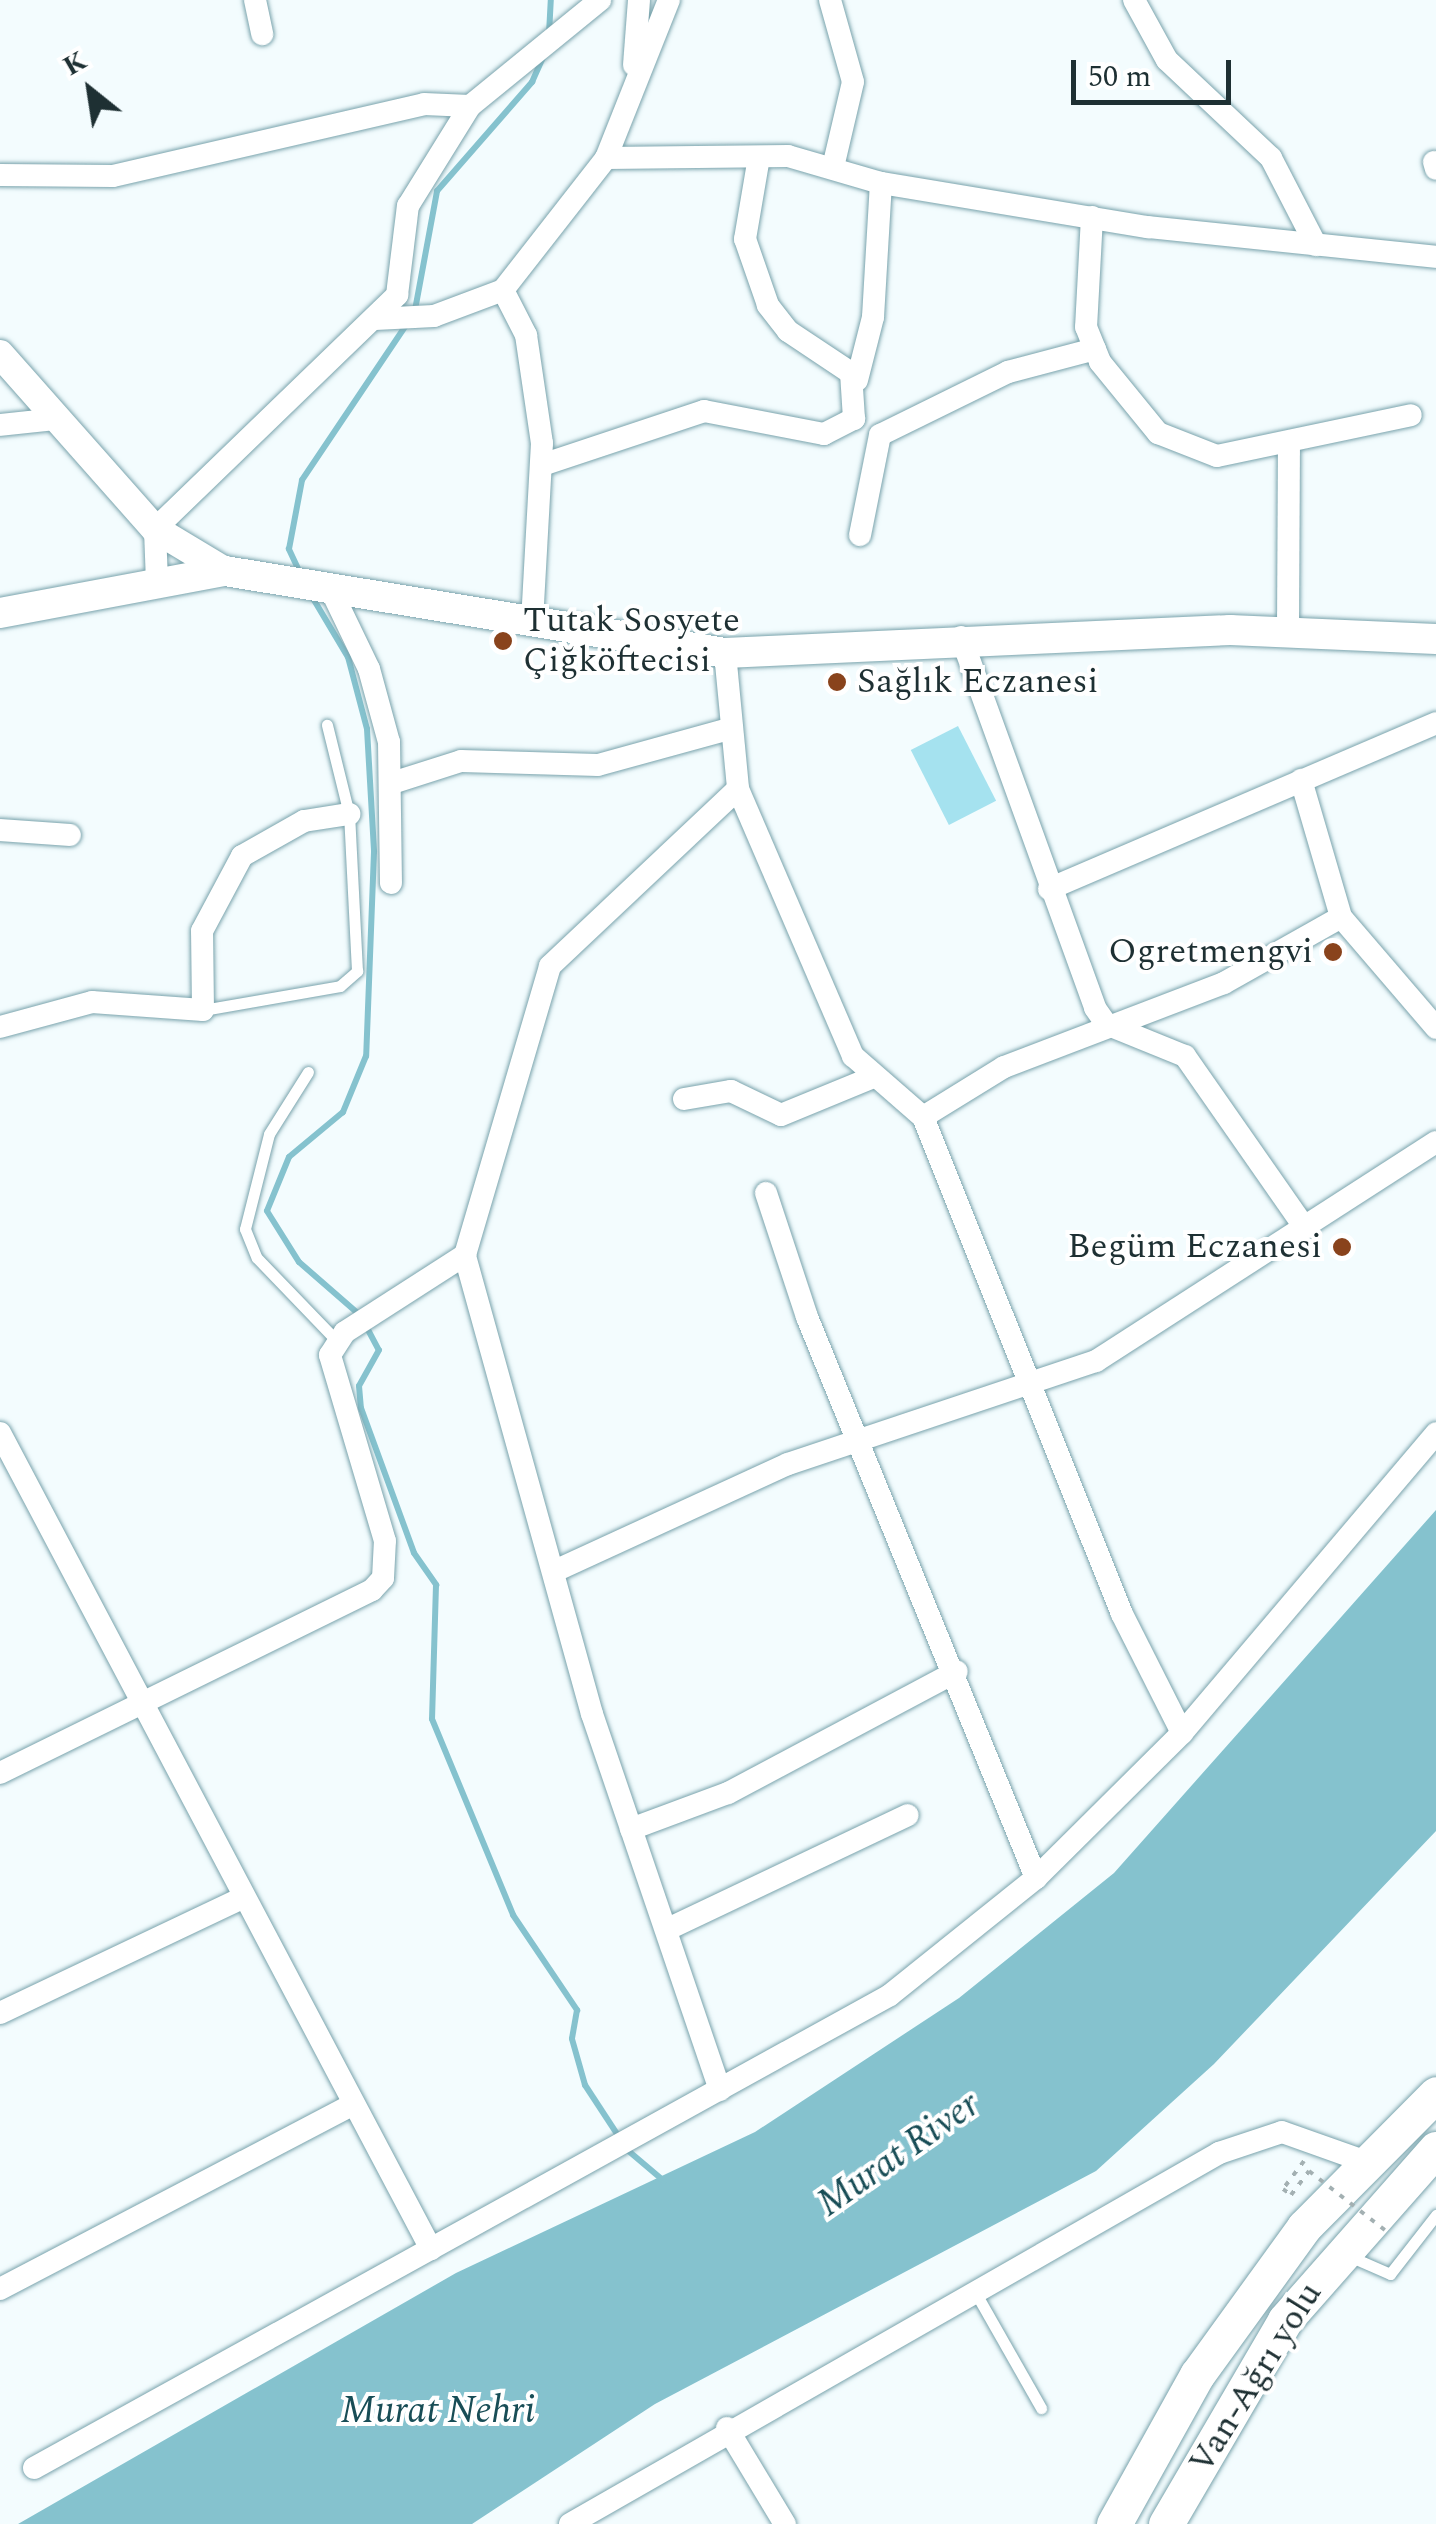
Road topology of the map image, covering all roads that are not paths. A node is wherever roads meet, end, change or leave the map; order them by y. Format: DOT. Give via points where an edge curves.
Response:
graph roads {
  1 [pos="255,0"];
  2 [pos="600,0"];
  3 [pos="639,0"];
  4 [pos="669,0"];
  5 [pos="830,0"];
  6 [pos="1134,0"];
  7 [pos="262,34"];
  8 [pos="633,79"];
  9 [pos="470,106"];
  10 [pos="758,157"];
  11 [pos="606,158"];
  12 [pos="834,163"];
  13 [pos="0,175"];
  14 [pos="880,183"];
  15 [pos="1092,218"];
  16 [pos="1316,245"];
  17 [pos="1436,257"];
  18 [pos="503,290"];
  19 [pos="386,318"];
  20 [pos="1095,349"];
  21 [pos="0,354"];
  22 [pos="857,380"];
  23 [pos="1411,415"];
  24 [pos="56,419"];
  25 [pos="854,419"];
  26 [pos="0,425"];
  27 [pos="880,436"];
  28 [pos="1289,442"];
  29 [pos="542,466"];
  30 [pos="155,529"];
  31 [pos="860,535"];
  32 [pos="224,570"];
  33 [pos="157,582"];
  34 [pos="326,588"];
  35 [pos="0,613"];
  36 [pos="532,622"];
  37 [pos="1288,629"];
  38 [pos="961,637"];
  39 [pos="1436,639"];
  40 [pos="725,653"];
  41 [pos="1436,723"];
  42 [pos="326,725"];
  43 [pos="732,728"];
  44 [pos="1301,780"];
  45 [pos="392,784"];
  46 [pos="738,789"];
  47 [pos="348,814"];
  48 [pos="0,830"];
  49 [pos="70,835"];
  50 [pos="391,883"];
  51 [pos="1049,889"];
  52 [pos="1341,917"];
  53 [pos="1176,1002"];
  54 [pos="203,1010"];
  55 [pos="1106,1024"];
  56 [pos="0,1028"];
  57 [pos="1436,1028"];
  58 [pos="1185,1056"];
  59 [pos="308,1072"];
  60 [pos="871,1078"];
  61 [pos="684,1099"];
  62 [pos="923,1117"];
  63 [pos="1436,1142"];
  64 [pos="766,1193"];
  65 [pos="1306,1228"];
  66 [pos="464,1255"];
  67 [pos="341,1336"];
  68 [pos="1033,1384"];
  69 [pos="0,1433"];
  70 [pos="1436,1433"];
  71 [pos="860,1438"];
  72 [pos="555,1572"];
  73 [pos="957,1671"];
  74 [pos="144,1702"];
  75 [pos="1182,1733"];
  76 [pos="0,1773"];
  77 [pos="908,1815"];
  78 [pos="631,1829"];
  79 [pos="1036,1878"];
  80 [pos="240,1899"];
  81 [pos="670,1928"];
  82 [pos="0,2013"];
  83 [pos="720,2090"];
  84 [pos="1436,2094"];
  85 [pos="352,2105"];
  86 [pos="1436,2149"];
  87 [pos="1364,2161"];
  88 [pos="1397,2188"];
  89 [pos="1436,2215"];
  90 [pos="431,2249"];
  91 [pos="1340,2250"];
  92 [pos="972,2286"];
  93 [pos="0,2289"];
  94 [pos="1041,2408"];
  95 [pos="727,2428"];
  96 [pos="34,2468"];
  97 [pos="570,2524"];
  98 [pos="785,2524"];
  99 [pos="1114,2524"];
  100 [pos="1166,2524"];
  1 -- 7 [label="street"];
  2 -- 9 [label="street" via="534,46"];
  3 -- 8 [label="street"];
  4 -- 8 [label="street"];
  5 -- 12 [label="street" via="853,82"];
  6 -- 16 [label="street" via="1167,60 1271,158"];
  8 -- 11 [label="street"];
  9 -- 13 [label="street" via="408,107 113,176"];
  9 -- 19 [label="street" via="414,192 405,276"];
  10 -- 11 [label="street"];
  10 -- 12 [label="street"];
  10 -- 22 [label="street" via="745,239 768,305"];
  11 -- 18 [label="street"];
  12 -- 14 [label="street"];
  14 -- 15 [label="street"];
  14 -- 22 [label="street" via="873,318"];
  15 -- 16 [label="street"];
  15 -- 20 [label="street" via="1082,298"];
  16 -- 17 [label="street"];
  18 -- 19 [label="street" via="434,316"];
  18 -- 29 [label="street" via="534,372"];
  19 -- 30 [label="street"];
  20 -- 27 [label="street" via="1008,372"];
  20 -- 28 [label="street" via="1158,433 1191,452"];
  21 -- 24 [label="street"];
  22 -- 25 [label="street"];
  23 -- 28 [label="street"];
  24 -- 26 [label="street"];
  24 -- 30 [label="street"];
  25 -- 27 [label="street"];
  25 -- 29 [label="street" via="824,434 704,411"];
  27 -- 31 [label="street"];
  28 -- 37 [label="street"];
  29 -- 36 [label="street"];
  30 -- 32 [label="street"];
  30 -- 33 [label="street"];
  32 -- 33 [label="main road"];
  32 -- 34 [label="main road" via="265,572"];
  33 -- 35 [label="main road"];
  34 -- 36 [label="main road"];
  34 -- 45 [label="street" via="382,706"];
  36 -- 40 [label="main road"];
  37 -- 38 [label="main road"];
  37 -- 39 [label="main road"];
  38 -- 40 [label="main road"];
  38 -- 51 [label="street"];
  40 -- 43 [label="street"];
  41 -- 44 [label="street"];
  42 -- 47 [label="lane"];
  43 -- 45 [label="street" via="598,765 460,761"];
  43 -- 46 [label="street"];
  44 -- 51 [label="street"];
  44 -- 52 [label="street"];
  45 -- 50 [label="street"];
  46 -- 60 [label="street"];
  46 -- 66 [label="street" via="550,966"];
  47 -- 54 [label="street" via="304,821 242,856 202,931"];
  47 -- 54 [label="lane" via="353,978"];
  48 -- 49 [label="street"];
  51 -- 55 [label="street"];
  52 -- 53 [label="street"];
  52 -- 57 [label="street"];
  53 -- 55 [label="street"];
  53 -- 58 [label="street"];
  54 -- 56 [label="street" via="92,1002"];
  55 -- 58 [label="street"];
  55 -- 62 [label="street" via="945,1096"];
  58 -- 65 [label="street"];
  59 -- 67 [label="lane" via="270,1134 245,1228 257,1258"];
  60 -- 61 [label="street" via="781,1115 731,1092"];
  60 -- 62 [label="street"];
  62 -- 68 [label="street"];
  63 -- 65 [label="street"];
  64 -- 71 [label="street"];
  65 -- 68 [label="street" via="1096,1361"];
  66 -- 67 [label="street"];
  66 -- 72 [label="street"];
  67 -- 74 [label="street" via="327,1369 385,1540 383,1578"];
  68 -- 71 [label="street"];
  68 -- 75 [label="street" via="1122,1614"];
  69 -- 74 [label="street"];
  70 -- 75 [label="street"];
  71 -- 72 [label="street"];
  71 -- 73 [label="street"];
  72 -- 78 [label="street"];
  73 -- 78 [label="street" via="728,1792"];
  73 -- 79 [label="street"];
  74 -- 76 [label="street"];
  74 -- 80 [label="street"];
  75 -- 79 [label="street"];
  77 -- 81 [label="street"];
  78 -- 81 [label="street"];
  79 -- 83 [label="street" via="890,1995"];
  80 -- 82 [label="street"];
  80 -- 85 [label="street"];
  81 -- 83 [label="street"];
  83 -- 90 [label="street"];
  84 -- 87 [label="main road"];
  85 -- 90 [label="street"];
  85 -- 93 [label="street"];
  86 -- 88 [label="main road, Van-Ağrı yolu"];
  87 -- 88 [label="main road"];
  87 -- 92 [label="street" via="1318,2142 1264,2134"];
  87 -- 99 [label="main road" via="1304,2227 1197,2375"];
  88 -- 91 [label="main road, Van-Ağrı yolu"];
  89 -- 91 [label="lane" via="1390,2274"];
  90 -- 96 [label="street"];
  91 -- 100 [label="main road, Van-Ağrı yolu" via="1285,2320"];
  92 -- 94 [label="lane"];
  92 -- 95 [label="street"];
  95 -- 97 [label="street"];
  95 -- 98 [label="street"];
}
